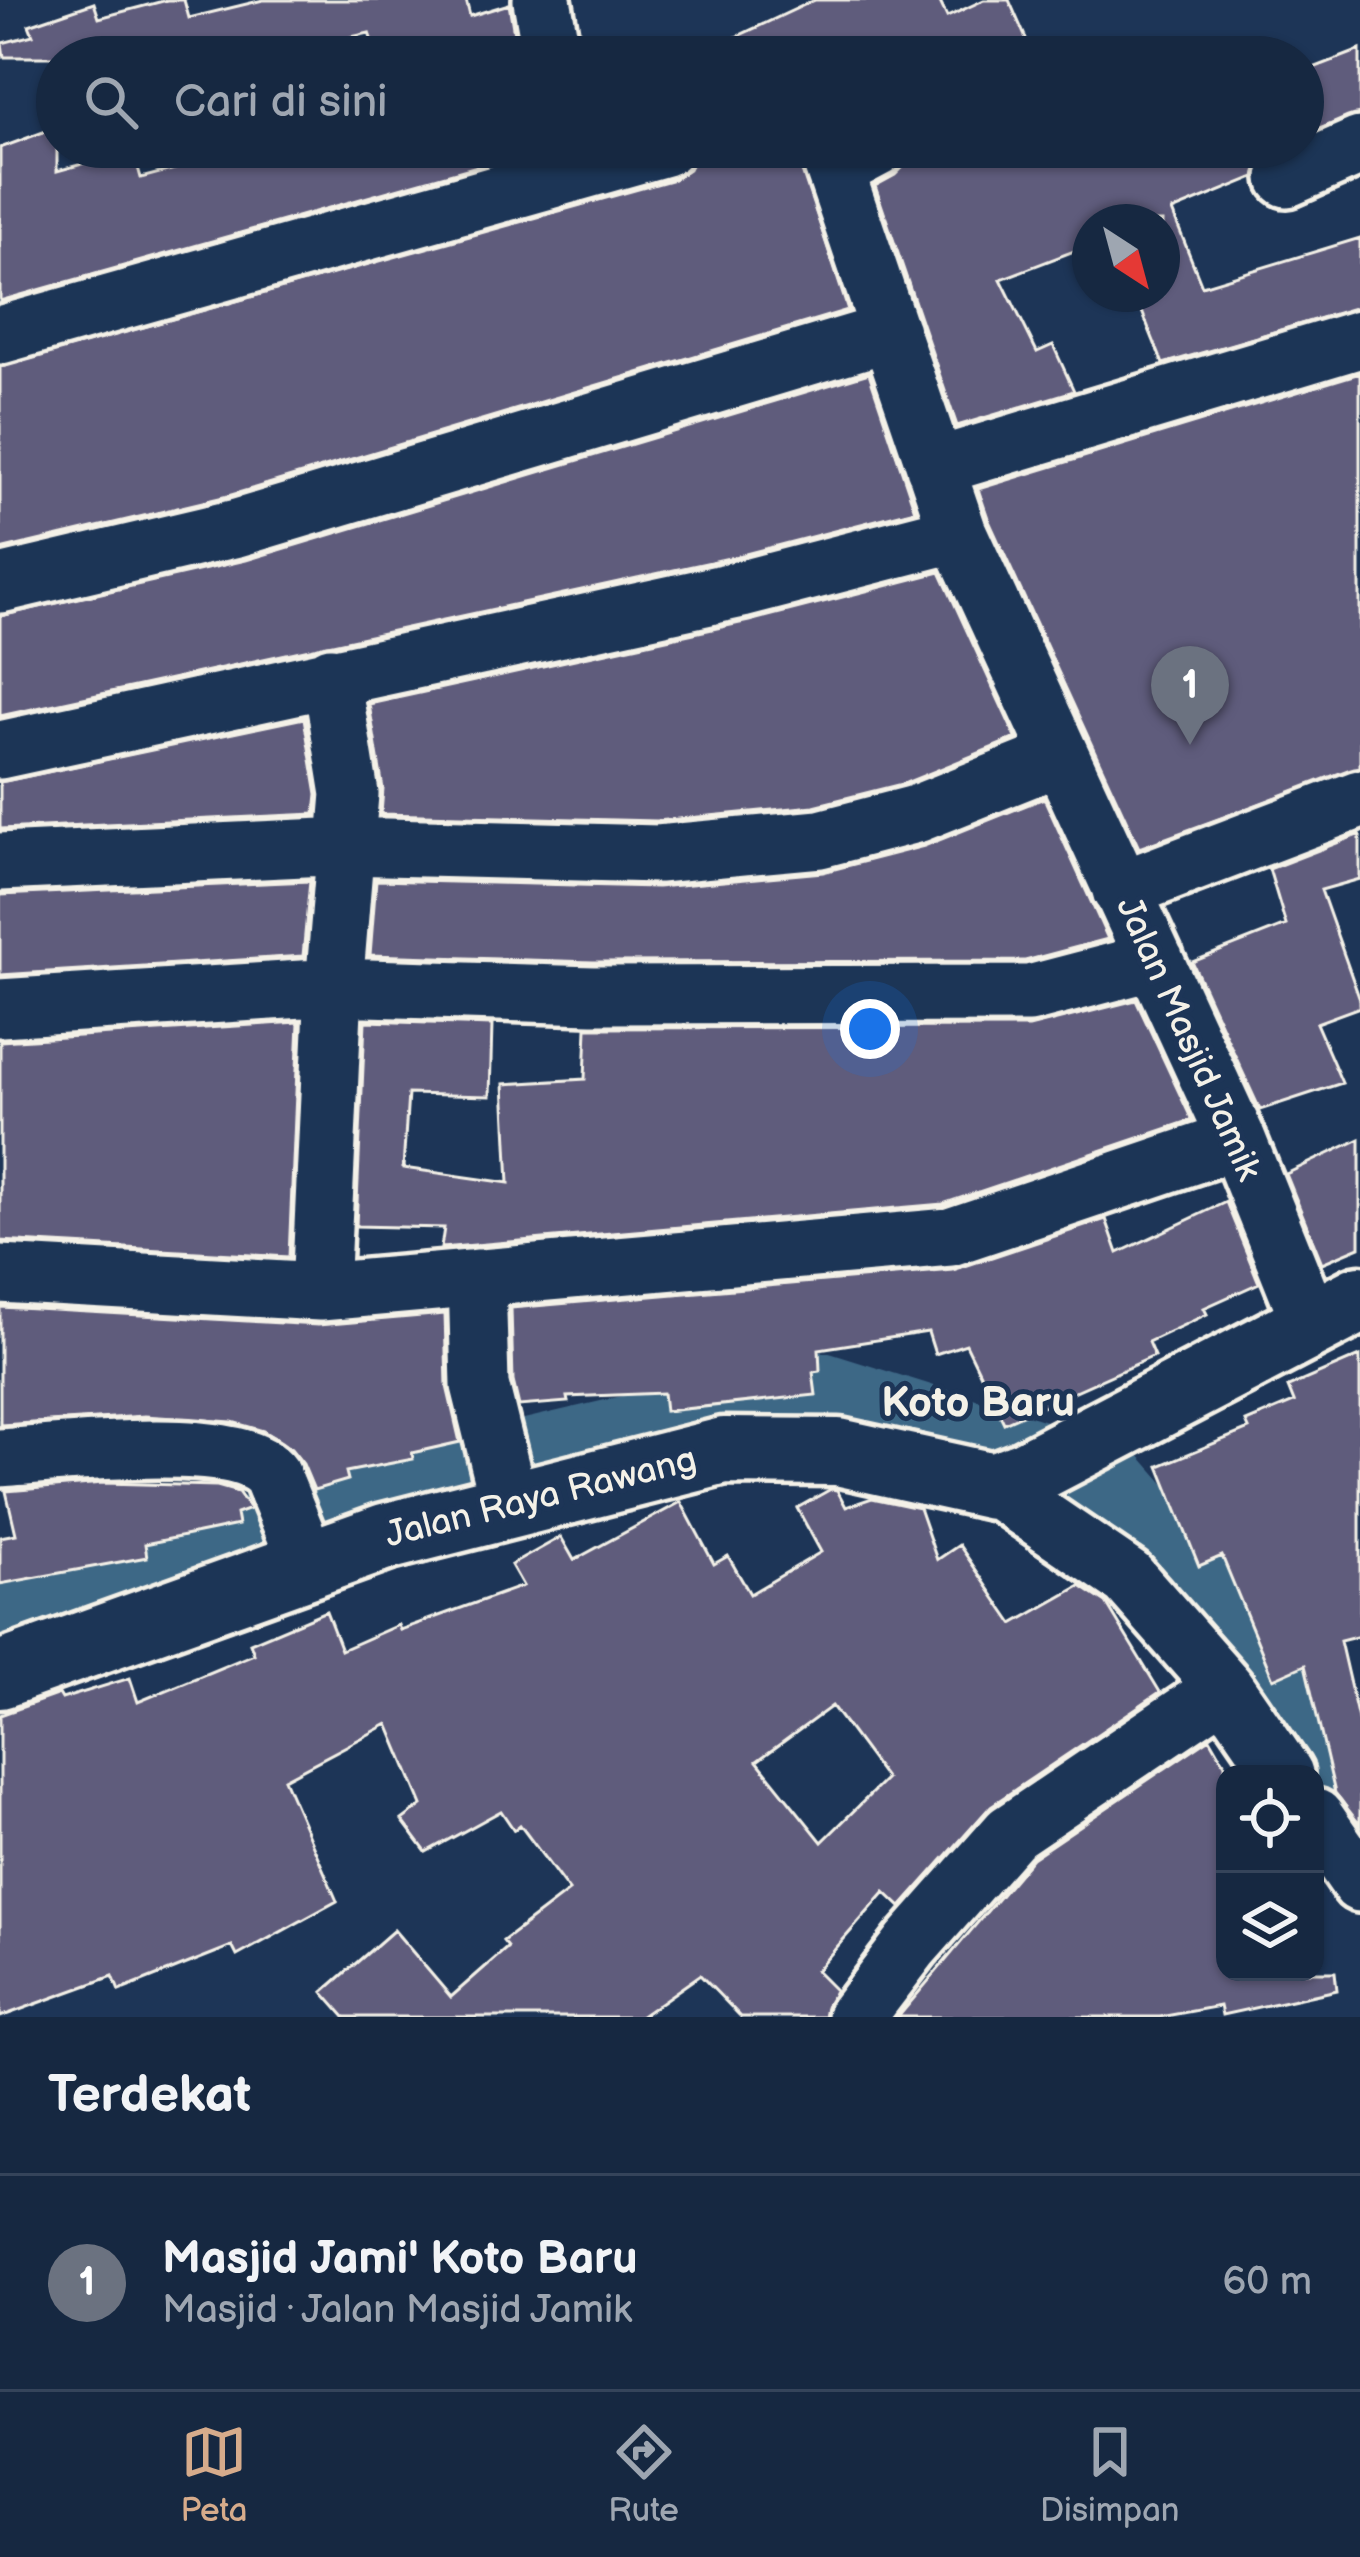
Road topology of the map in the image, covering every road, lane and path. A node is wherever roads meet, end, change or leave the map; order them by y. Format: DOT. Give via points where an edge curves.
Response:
graph roads {
  1 [pos="542,0"];
  2 [pos="548,36"];
  3 [pos="1360,146"];
  4 [pos="1324,162"];
  5 [pos="544,168"];
  6 [pos="850,168"];
  7 [pos="1310,168"];
  8 [pos="1287,178"];
  9 [pos="890,332"];
  10 [pos="0,335"];
  11 [pos="1360,339"];
  12 [pos="935,467"];
  13 [pos="958,533"];
  14 [pos="0,584"];
  15 [pos="331,676"];
  16 [pos="0,750"];
  17 [pos="1058,757"];
  18 [pos="1360,799"];
  19 [pos="346,846"];
  20 [pos="0,862"];
  21 [pos="1121,890"];
  22 [pos="1155,961"];
  23 [pos="334,987"];
  24 [pos="0,1008"];
  25 [pos="1237,1140"];
  26 [pos="0,1274"];
  27 [pos="477,1278"];
  28 [pos="320,1292"];
  29 [pos="1345,1314"];
  30 [pos="0,1458"];
  31 [pos="503,1475"];
  32 [pos="1009,1480"];
  33 [pos="308,1564"];
  34 [pos="0,1676"];
  35 [pos="1225,1688"];
  36 [pos="1278,1765"];
  37 [pos="1324,1831"];
  38 [pos="1360,1883"];
  39 [pos="856,2017"];
  1 -- 2 [label="street"];
  3 -- 4 [label="street"];
  5 -- 10 [label="street"];
  6 -- 9 [label="street, Jalan Masjid Jamik"];
  7 -- 8 [label="street"];
  9 -- 12 [label="street, Jalan Masjid Jamik"];
  9 -- 14 [label="street" via="237,528"];
  11 -- 12 [label="street"];
  12 -- 13 [label="street, Jalan Masjid Jamik"];
  13 -- 15 [label="street" via="742,589"];
  13 -- 17 [label="street, Jalan Masjid Jamik"];
  15 -- 16 [label="street"];
  15 -- 19 [label="street" via="350,794"];
  17 -- 19 [label="street" via="916,814 820,839 658,854"];
  17 -- 21 [label="street, Jalan Masjid Jamik"];
  18 -- 21 [label="street"];
  19 -- 20 [label="street"];
  19 -- 23 [label="street"];
  21 -- 22 [label="street, Jalan Masjid Jamik"];
  22 -- 23 [label="street" via="1029,994"];
  22 -- 25 [label="street, Jalan Masjid Jamik"];
  23 -- 24 [label="street"];
  23 -- 28 [label="street"];
  25 -- 27 [label="street" via="950,1237"];
  25 -- 29 [label="street, Jalan Masjid Jamik"];
  26 -- 28 [label="street"];
  27 -- 28 [label="street"];
  27 -- 31 [label="street" via="480,1385"];
  29 -- 32 [label="main road"];
  30 -- 33 [label="street" via="218,1450 262,1465"];
  31 -- 32 [label="main road, Jalan Raya Rawang" via="724,1451 838,1452"];
  31 -- 33 [label="main road, Jalan Raya Rawang" via="385,1537"];
  32 -- 35 [label="street" via="1128,1578"];
  33 -- 34 [label="main road, Jalan Raya Rawang"];
  35 -- 36 [label="street"];
  35 -- 39 [label="street" via="1010,1833"];
  37 -- 38 [label="street"];
}
